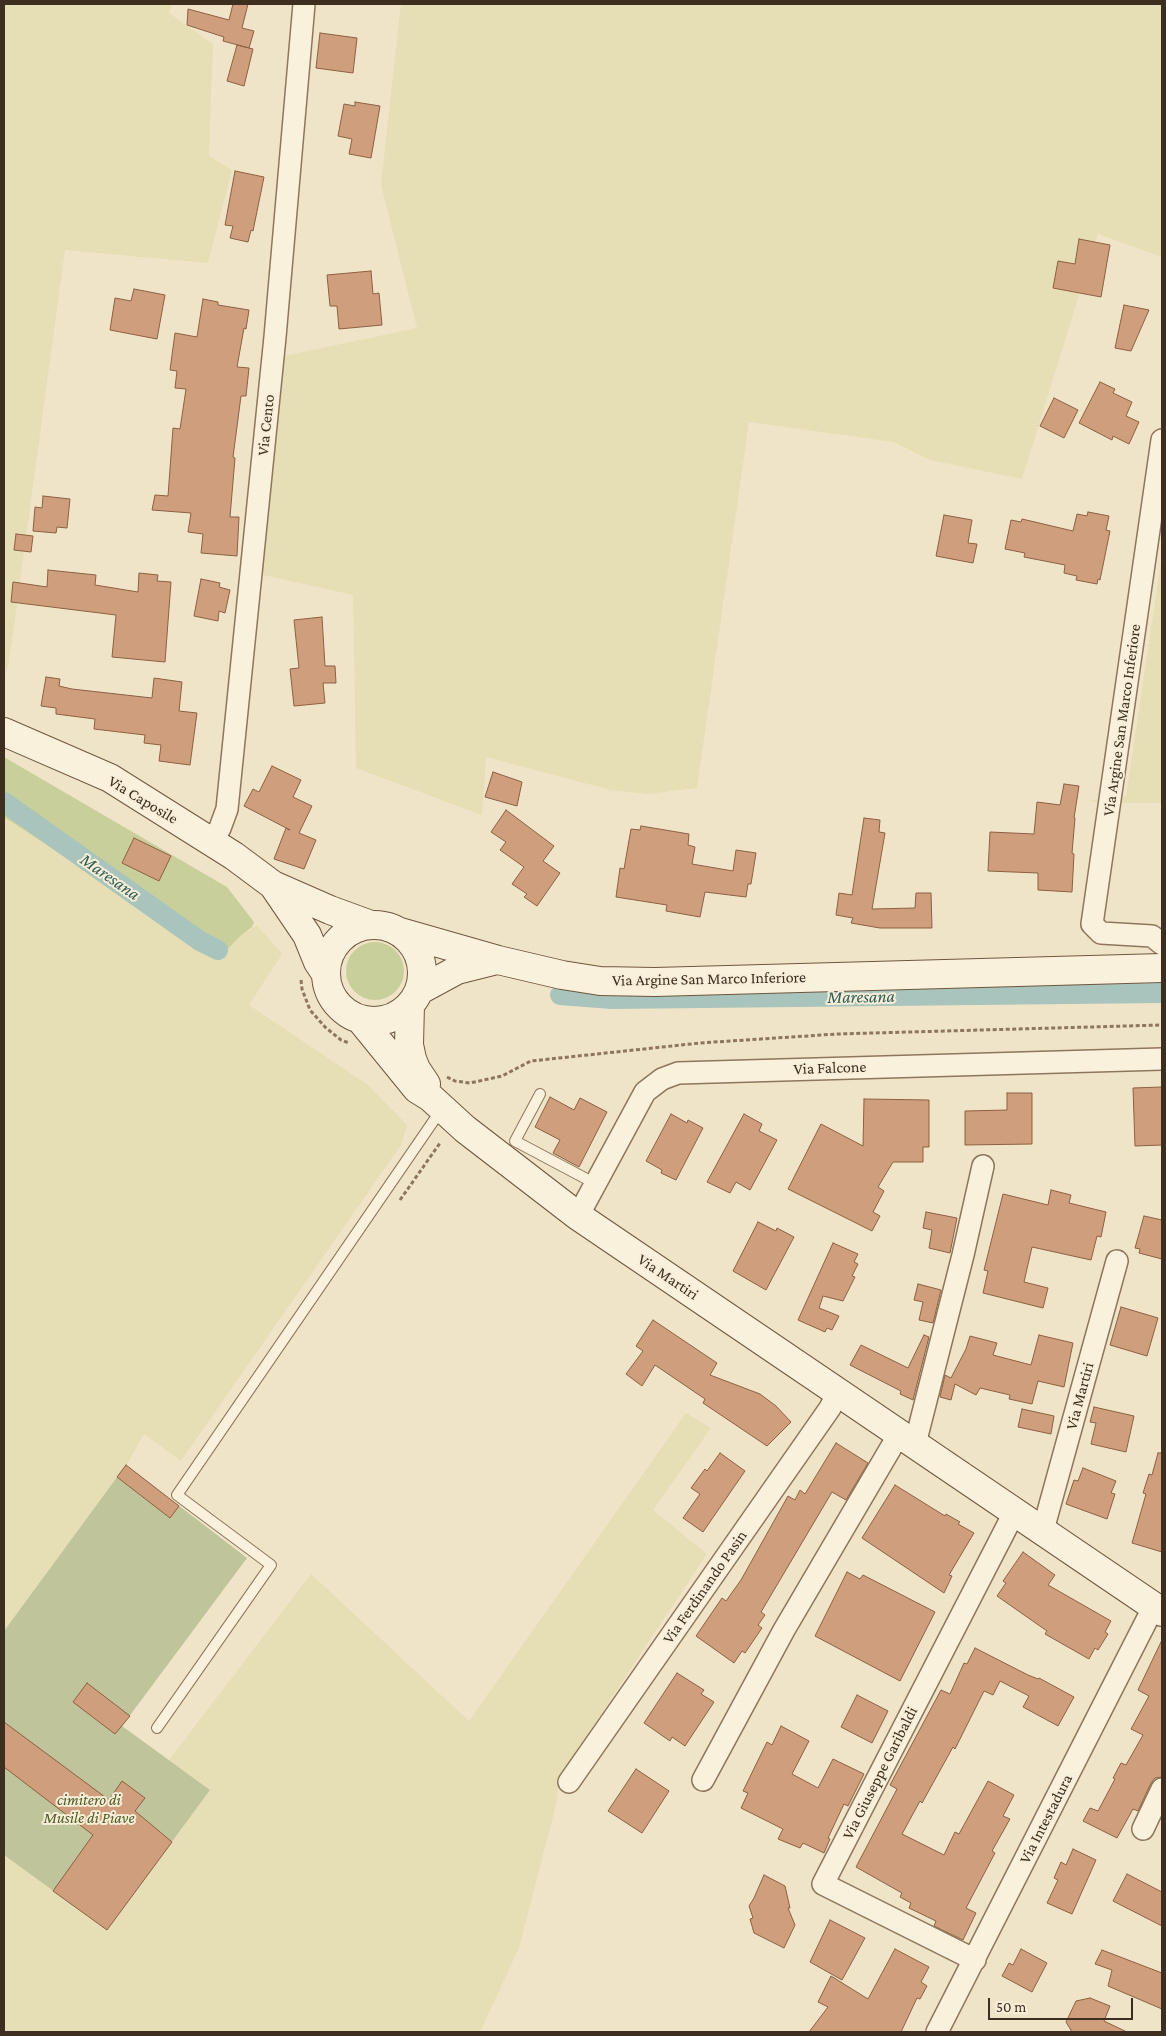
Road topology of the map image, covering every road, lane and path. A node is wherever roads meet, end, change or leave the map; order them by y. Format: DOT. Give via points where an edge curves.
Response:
graph roads {
  1 [pos="304,4"];
  2 [pos="1162,440"];
  3 [pos="4,732"];
  4 [pos="212,842"];
  5 [pos="273,885"];
  6 [pos="371,925"];
  7 [pos="400,932"];
  8 [pos="1162,944"];
  9 [pos="498,960"];
  10 [pos="1162,968"];
  11 [pos="326,974"];
  12 [pos="415,997"];
  13 [pos="360,1019"];
  14 [pos="1162,1025"];
  15 [pos="1162,1058"];
  16 [pos="431,1094"];
  17 [pos="540,1094"];
  18 [pos="983,1166"];
  19 [pos="596,1184"];
  20 [pos="578,1216"];
  21 [pos="1117,1261"];
  22 [pos="838,1392"];
  23 [pos="907,1439"];
  24 [pos="1015,1512"];
  25 [pos="1043,1530"];
  26 [pos="1158,1609"];
  27 [pos="157,1728"];
  28 [pos="703,1780"];
  29 [pos="569,1782"];
  30 [pos="1162,1789"];
  31 [pos="1143,1829"];
  32 [pos="974,1960"];
  33 [pos="937,2032"];
  1 -- 4 [label="street, Via Cento" via="275,337 227,809"];
  2 -- 8 [label="street, Via Argine San Marco Inferiore" via="1092,924 1101,932 1152,936"];
  3 -- 4 [label="street, Via Caposile" via="110,778"];
  4 -- 5 [label="street, Via Caposile"];
  5 -- 6 [label="street, Via Caposile"];
  5 -- 11 [label="street, Via Caposile" via="307,935"];
  6 -- 7 [label="street, Via Argine San Marco Inferiore" via="388,926"];
  6 -- 11 [label="street" via="358,928 339,940 330,954"];
  7 -- 9 [label="street, Via Argine San Marco Inferiore"];
  7 -- 12 [label="street" via="412,943 421,959 423,974"];
  9 -- 10 [label="street, Via Argine San Marco Inferiore" via="600,981 656,982"];
  9 -- 12 [label="street, Via Argine San Marco Inferiore" via="457,970"];
  11 -- 13 [label="street" via="337,1004"];
  12 -- 13 [label="street, Via Argine San Marco Inferiore" via="400,1014 390,1019"];
  12 -- 16 [label="street, Via Martiri" via="409,1045 416,1069"];
  13 -- 16 [label="street, Via Martiri" via="417,1090"];
  14 -- 16 [label="path" via="845,1034 700,1043 531,1061 502,1076 470,1083 455,1081 432,1070"];
  15 -- 19 [label="street, Via Falcone" via="678,1073 662,1079 645,1092"];
  16 -- 20 [label="street, Via Martiri"];
  16 -- 27 [label="lane" via="177,1495 271,1565"];
  17 -- 19 [label="lane" via="515,1141"];
  18 -- 23 [label="street" via="963,1255"];
  19 -- 20 [label="street, Via Falcone"];
  20 -- 22 [label="street, Via Martiri"];
  21 -- 25 [label="street, Via Martiri"];
  22 -- 23 [label="street, Via Martiri"];
  22 -- 29 [label="street, Via Ferdinando Pasin"];
  23 -- 24 [label="street, Via Martiri"];
  23 -- 28 [label="street" via="784,1630"];
  24 -- 25 [label="street, Via Martiri"];
  24 -- 32 [label="street, Via Giuseppe Garibaldi" via="823,1884"];
  25 -- 26 [label="street, Via Martiri"];
  26 -- 32 [label="street, Via Intestadura"];
  30 -- 31 [label="street"];
  32 -- 33 [label="street, Via Intestadura"];
}
